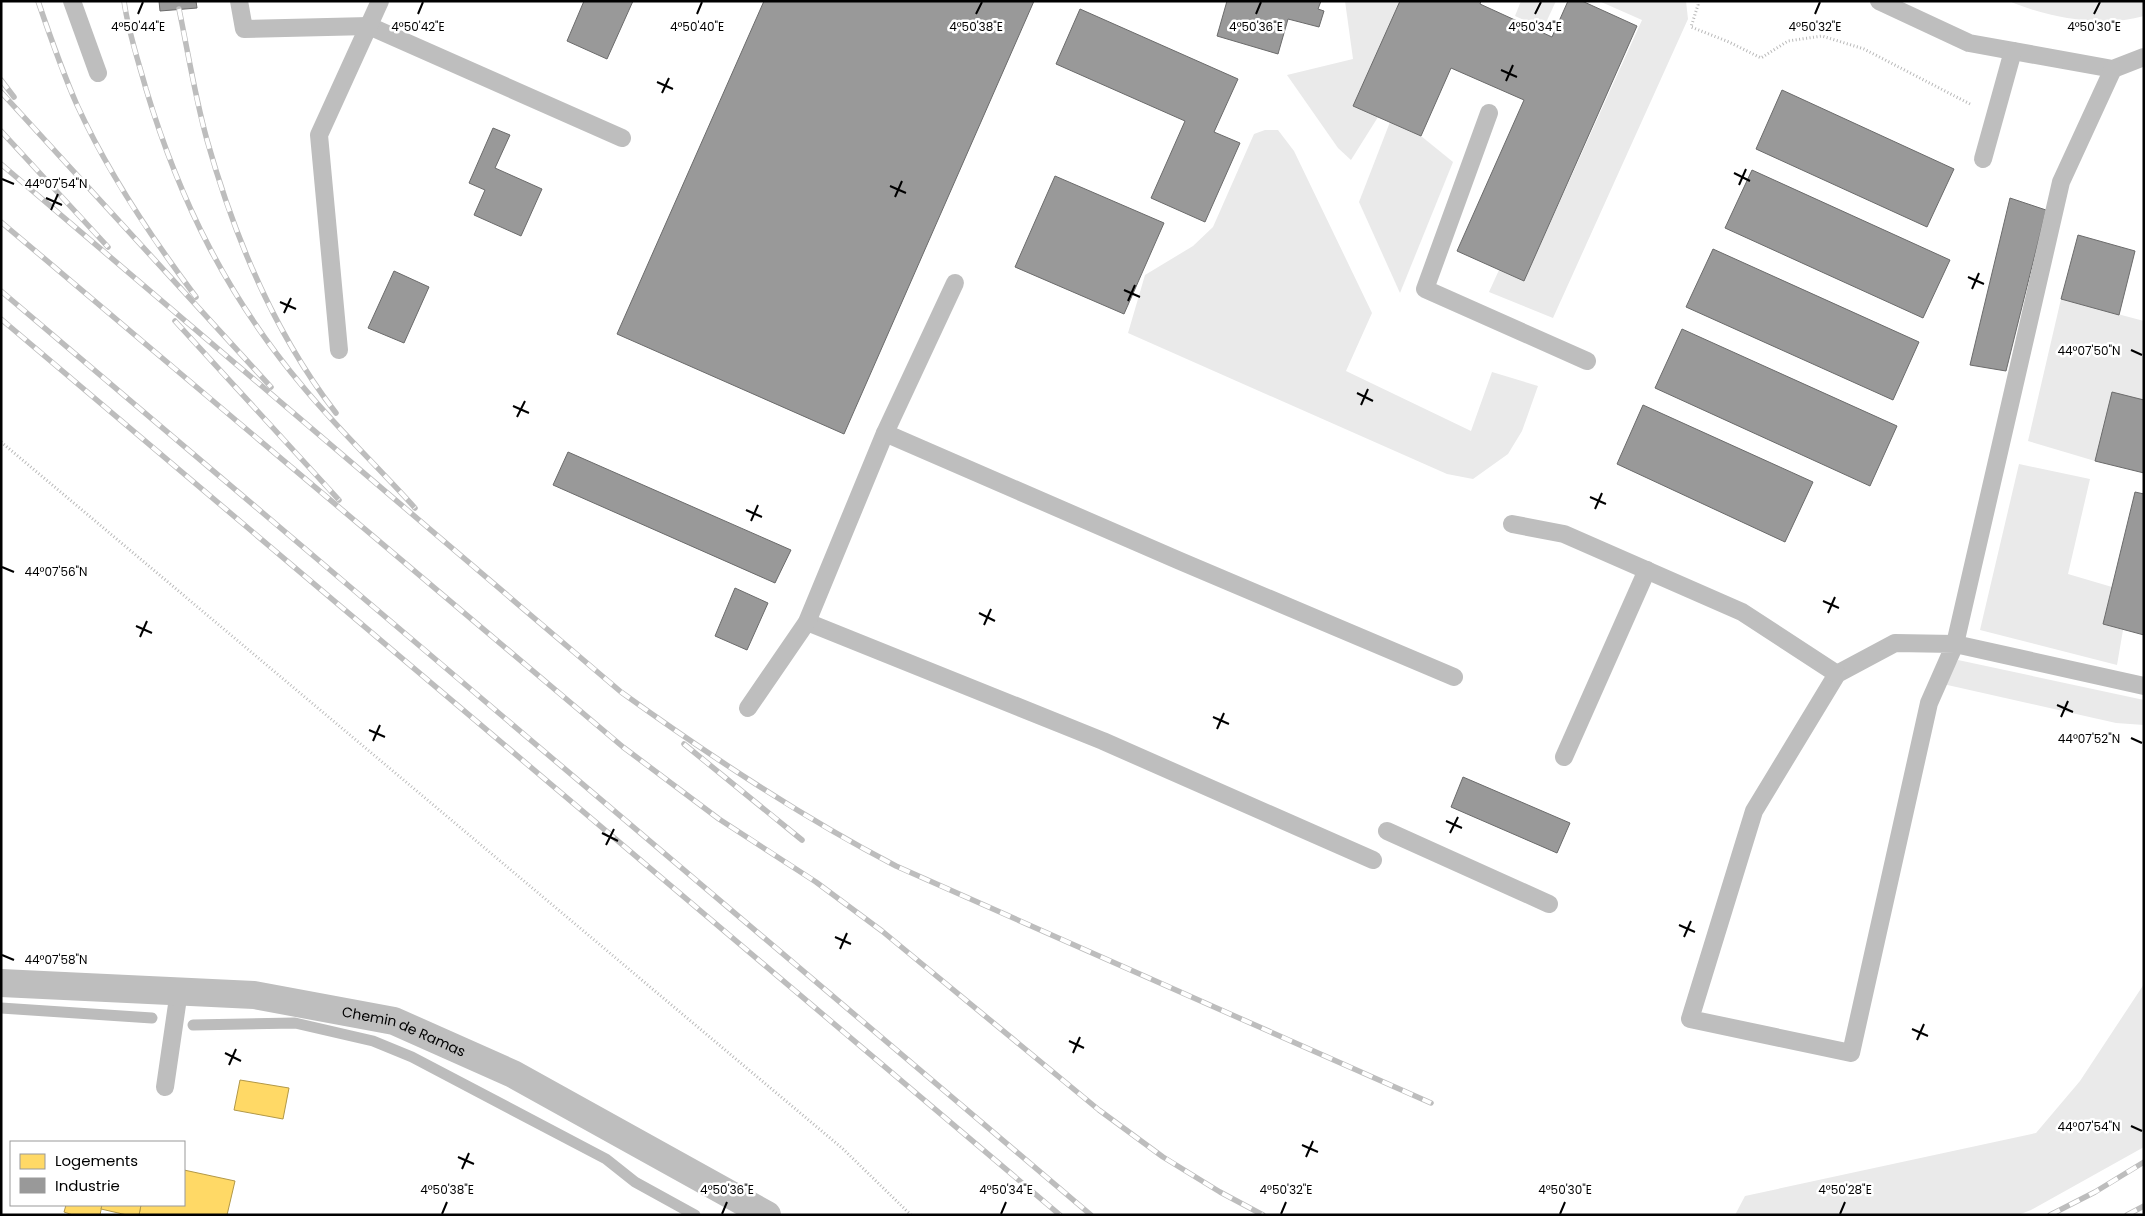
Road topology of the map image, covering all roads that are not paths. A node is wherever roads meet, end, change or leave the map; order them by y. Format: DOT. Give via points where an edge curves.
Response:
graph roads {
  1 [pos="72,1"];
  2 [pos="238,1"];
  3 [pos="380,1"];
  4 [pos="1879,1"];
  5 [pos="369,26"];
  6 [pos="2013,51"];
  7 [pos="2144,57"];
  8 [pos="2113,69"];
  9 [pos="98,73"];
  10 [pos="1489,114"];
  11 [pos="622,138"];
  12 [pos="1983,159"];
  13 [pos="954,283"];
  14 [pos="339,350"];
  15 [pos="1587,361"];
  16 [pos="886,433"];
  17 [pos="1512,524"];
  18 [pos="1647,570"];
  19 [pos="808,622"];
  20 [pos="1955,644"];
  21 [pos="1837,674"];
  22 [pos="1454,677"];
  23 [pos="2144,686"];
  24 [pos="748,708"];
  25 [pos="1564,757"];
  26 [pos="1386,831"];
  27 [pos="1373,860"];
  28 [pos="1549,904"];
  29 [pos="1,983"];
  30 [pos="179,991"];
  31 [pos="165,1087"];
  32 [pos="766,1215"];
  1 -- 9 [label="lane"];
  2 -- 5 [label="lane" via="244,29"];
  3 -- 5 [label="lane"];
  4 -- 6 [label="lane" via="1969,43"];
  5 -- 11 [label="lane"];
  5 -- 14 [label="lane" via="320,135"];
  6 -- 8 [label="lane"];
  6 -- 12 [label="lane"];
  7 -- 8 [label="lane"];
  8 -- 20 [label="lane" via="2061,182"];
  10 -- 15 [label="lane" via="1425,289"];
  13 -- 16 [label="lane"];
  16 -- 19 [label="lane"];
  16 -- 22 [label="lane"];
  17 -- 18 [label="lane" via="1564,534"];
  18 -- 21 [label="lane" via="1742,612"];
  18 -- 25 [label="lane"];
  19 -- 24 [label="lane"];
  19 -- 27 [label="lane" via="1103,742"];
  20 -- 21 [label="lane" via="1895,644"];
  20 -- 21 [label="lane" via="1929,703 1851,1053 1690,1019 1754,811"];
  20 -- 23 [label="lane"];
  26 -- 28 [label="lane"];
  29 -- 30 [label="street, Chemin de Ramas"];
  30 -- 31 [label="lane"];
  30 -- 32 [label="street, Chemin de Ramas" via="254,995 394,1021 513,1074"];
}
